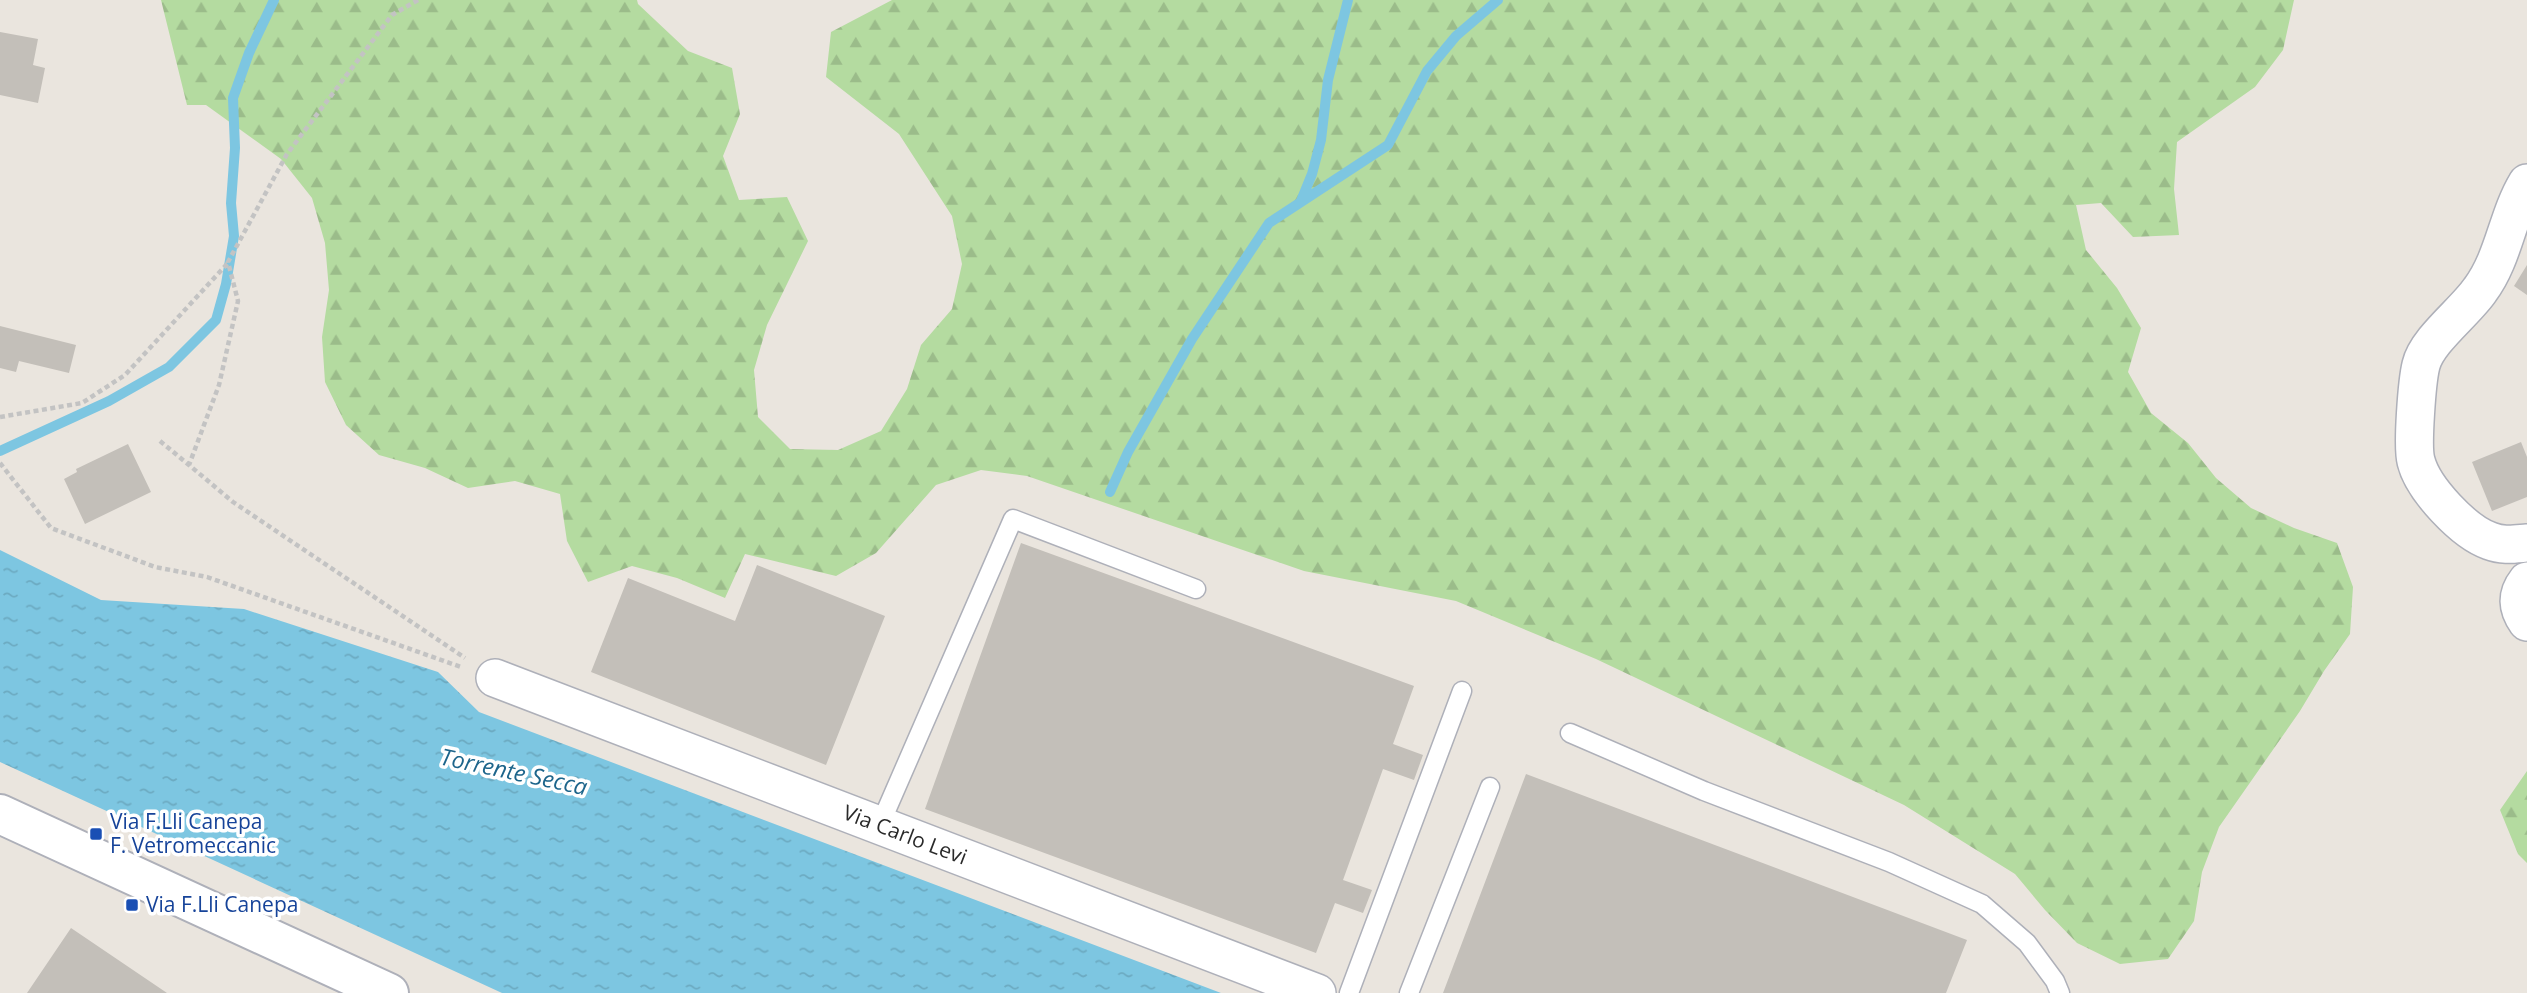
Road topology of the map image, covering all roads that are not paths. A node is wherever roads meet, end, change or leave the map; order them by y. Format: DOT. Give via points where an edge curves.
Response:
graph roads {
  1 [pos="2527,183"];
  2 [pos="2527,543"];
  3 [pos="2527,581"];
  4 [pos="1196,589"];
  5 [pos="2527,622"];
  6 [pos="495,678"];
  7 [pos="1462,691"];
  8 [pos="1570,733"];
  9 [pos="1490,787"];
  10 [pos="0,814"];
  11 [pos="879,827"];
  12 [pos="390,993"];
  13 [pos="1317,993"];
  14 [pos="1349,993"];
  15 [pos="1409,993"];
  16 [pos="2060,993"];
  1 -- 2 [label="street" via="2482,288 2421,363 2415,445 2416,462 2431,490 2473,534 2507,545"];
  3 -- 5 [label="street" via="2519,601"];
  4 -- 11 [label="lane" via="1013,519"];
  6 -- 11 [label="street, Via Carlo Levi"];
  7 -- 14 [label="lane"];
  8 -- 16 [label="lane" via="1982,904 2027,943"];
  9 -- 15 [label="lane"];
  10 -- 12 [label="main road"];
  11 -- 13 [label="street, Via Carlo Levi"];
}
